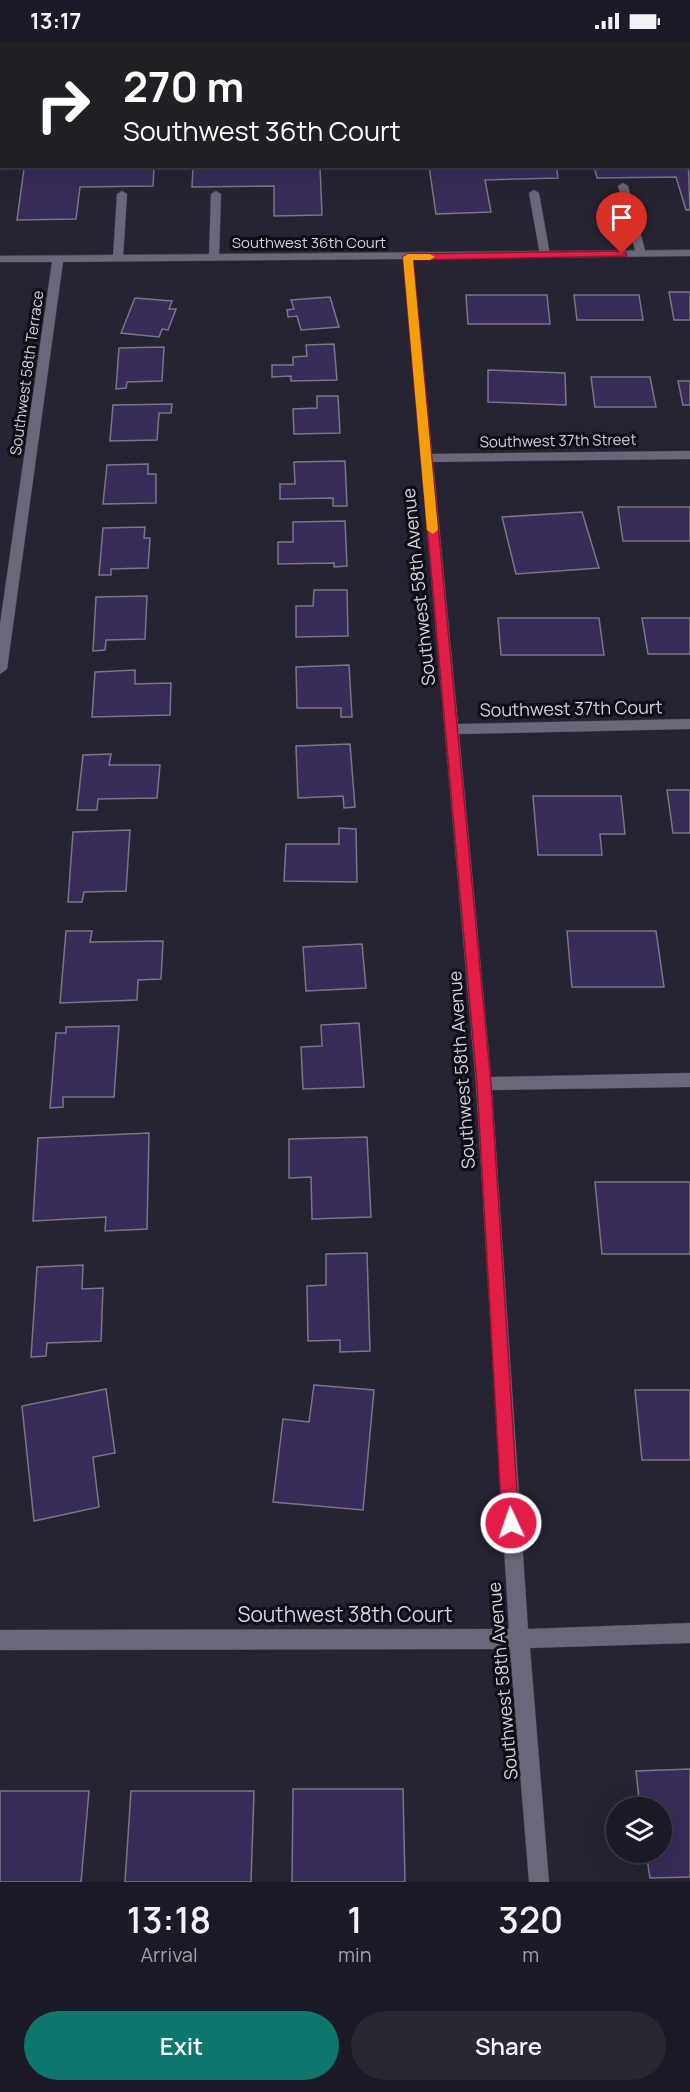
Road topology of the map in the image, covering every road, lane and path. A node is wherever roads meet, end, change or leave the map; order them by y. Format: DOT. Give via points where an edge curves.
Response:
graph roads {
  1 [pos="623,186"];
  2 [pos="534,192"];
  3 [pos="122,194"];
  4 [pos="216,194"];
  5 [pos="690,253"];
  6 [pos="641,254"];
  7 [pos="545,255"];
  8 [pos="408,257"];
  9 [pos="118,258"];
  10 [pos="214,258"];
  11 [pos="0,259"];
  12 [pos="58,259"];
  13 [pos="690,455"];
  14 [pos="426,458"];
  15 [pos="0,669"];
  16 [pos="690,724"];
  17 [pos="452,729"];
  18 [pos="690,1080"];
  19 [pos="484,1084"];
  20 [pos="690,1633"];
  21 [pos="519,1639"];
  22 [pos="0,1640"];
  23 [pos="539,1882"];
  1 -- 6 [label="street"];
  2 -- 7 [label="street"];
  3 -- 9 [label="street"];
  4 -- 10 [label="street"];
  5 -- 6 [label="street, Southwest 36th Court"];
  6 -- 7 [label="street, Southwest 36th Court"];
  7 -- 8 [label="street, Southwest 36th Court"];
  8 -- 10 [label="street, Southwest 36th Court"];
  8 -- 14 [label="street, Southwest 58th Avenue"];
  9 -- 10 [label="street, Southwest 36th Court"];
  9 -- 12 [label="street, Southwest 36th Court"];
  11 -- 12 [label="street, Southwest 36th Court"];
  12 -- 15 [label="street, Southwest 58th Terrace"];
  13 -- 14 [label="street, Southwest 37th Street"];
  14 -- 17 [label="street, Southwest 58th Avenue"];
  16 -- 17 [label="street, Southwest 37th Court"];
  17 -- 19 [label="street, Southwest 58th Avenue"];
  18 -- 19 [label="street"];
  19 -- 21 [label="street, Southwest 58th Avenue"];
  20 -- 21 [label="street, Southwest 38th Court"];
  21 -- 22 [label="street, Southwest 38th Court"];
  21 -- 23 [label="street, Southwest 58th Avenue"];
}
